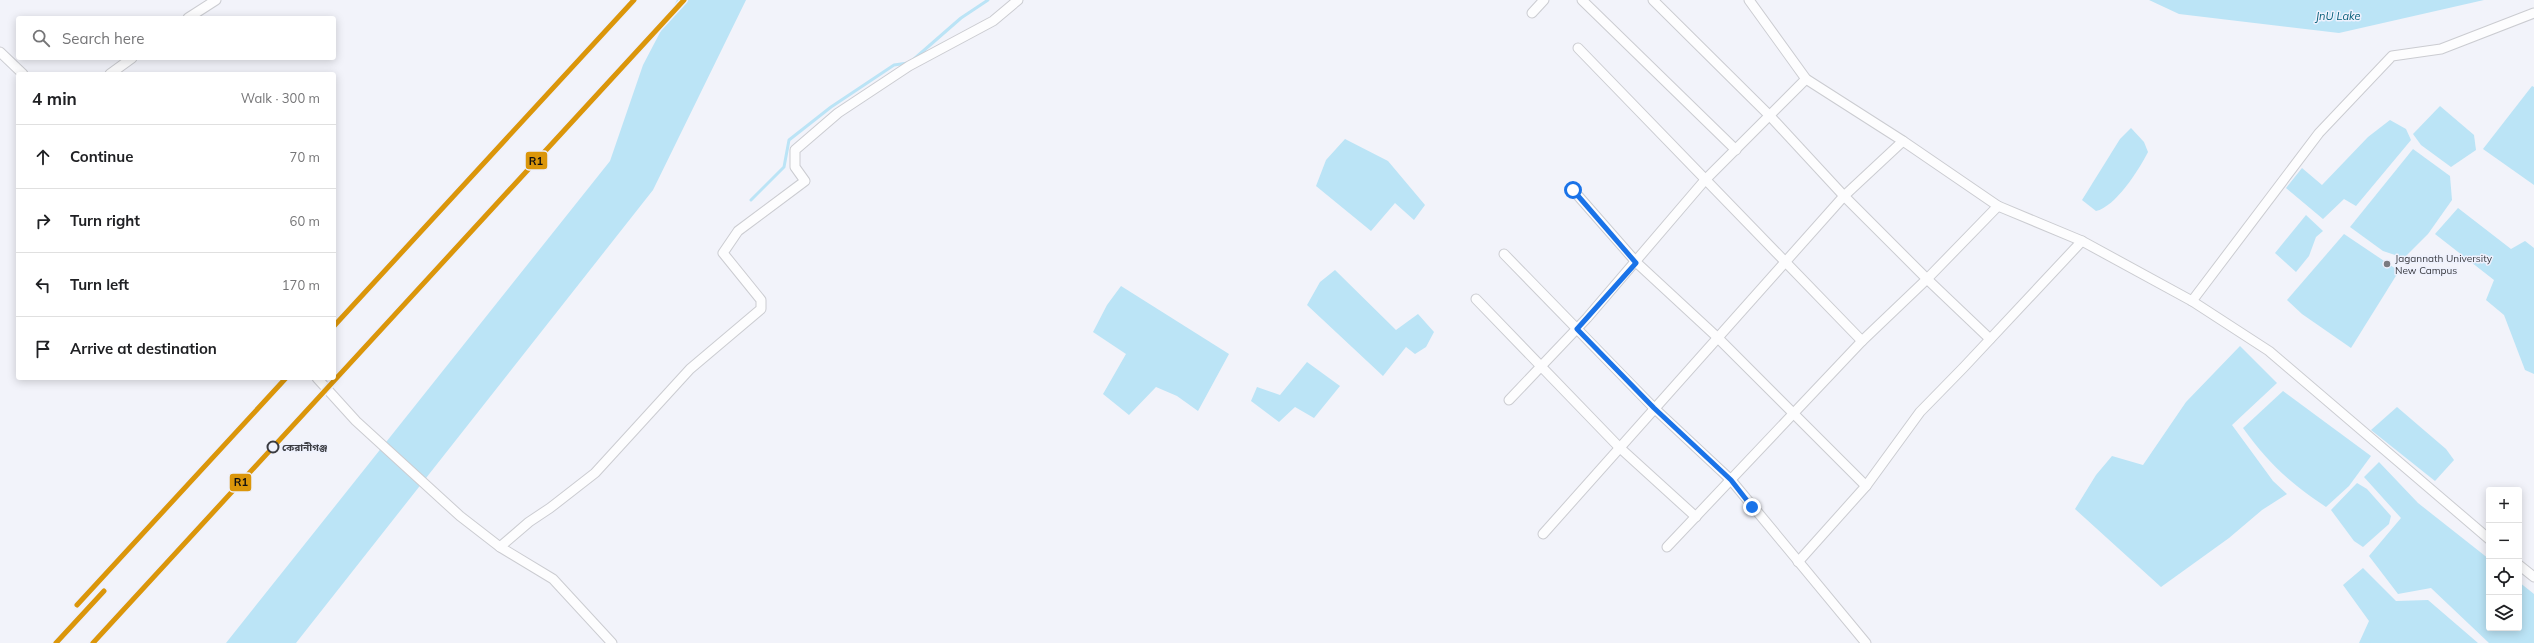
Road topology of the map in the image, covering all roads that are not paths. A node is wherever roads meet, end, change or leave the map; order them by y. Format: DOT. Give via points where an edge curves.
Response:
graph roads {
  1 [pos="216,0"];
  2 [pos="1018,0"];
  3 [pos="1544,0"];
  4 [pos="1582,0"];
  5 [pos="1653,0"];
  6 [pos="1748,0"];
  7 [pos="1532,12"];
  8 [pos="2534,13"];
  9 [pos="191,16"];
  10 [pos="1578,48"];
  11 [pos="0,52"];
  12 [pos="129,60"];
  13 [pos="20,72"];
  14 [pos="113,72"];
  15 [pos="1806,80"];
  16 [pos="1770,116"];
  17 [pos="1903,141"];
  18 [pos="1736,150"];
  19 [pos="1705,180"];
  20 [pos="1573,190"];
  21 [pos="1844,196"];
  22 [pos="1998,206"];
  23 [pos="2082,241"];
  24 [pos="1504,254"];
  25 [pos="1786,260"];
  26 [pos="1636,263"];
  27 [pos="1927,279"];
  28 [pos="1476,299"];
  29 [pos="2192,301"];
  30 [pos="1577,329"];
  31 [pos="1717,337"];
  32 [pos="1990,339"];
  33 [pos="1862,341"];
  34 [pos="1541,366"];
  35 [pos="319,380"];
  36 [pos="1509,400"];
  37 [pos="1654,408"];
  38 [pos="1794,414"];
  39 [pos="1619,447"];
  40 [pos="1731,480"];
  41 [pos="1866,486"];
  42 [pos="1696,517"];
  43 [pos="1543,534"];
  44 [pos="2486,536"];
  45 [pos="500,547"];
  46 [pos="1667,547"];
  47 [pos="1798,562"];
  48 [pos="2522,567"];
  49 [pos="2534,577"];
  50 [pos="612,643"];
  51 [pos="1866,643"];
  1 -- 9 [label="street"];
  2 -- 45 [label="street" via="993,21 909,66 838,113 795,150 795,167 805,181 738,231 723,253 761,300 761,309 690,369 594,473"];
  3 -- 7 [label="street"];
  4 -- 18 [label="street"];
  5 -- 16 [label="street"];
  6 -- 15 [label="street"];
  8 -- 29 [label="street" via="2441,49 2392,56 2319,133"];
  10 -- 19 [label="street"];
  11 -- 13 [label="street"];
  12 -- 14 [label="street"];
  15 -- 16 [label="street"];
  15 -- 17 [label="street"];
  16 -- 18 [label="street"];
  16 -- 21 [label="street"];
  17 -- 21 [label="street"];
  17 -- 22 [label="street"];
  18 -- 19 [label="street"];
  19 -- 25 [label="street"];
  19 -- 26 [label="street"];
  20 -- 26 [label="street"];
  21 -- 25 [label="street"];
  21 -- 27 [label="street"];
  22 -- 23 [label="street"];
  22 -- 27 [label="street"];
  23 -- 29 [label="street"];
  23 -- 32 [label="street"];
  24 -- 30 [label="street"];
  25 -- 31 [label="street"];
  25 -- 33 [label="street"];
  26 -- 30 [label="street"];
  26 -- 31 [label="street"];
  27 -- 32 [label="street"];
  27 -- 33 [label="street"];
  28 -- 34 [label="street"];
  29 -- 44 [label="street" via="2269,351"];
  30 -- 34 [label="street"];
  30 -- 37 [label="street"];
  31 -- 37 [label="street"];
  31 -- 38 [label="street"];
  32 -- 41 [label="street" via="1920,412"];
  33 -- 38 [label="street"];
  34 -- 36 [label="street"];
  34 -- 39 [label="street"];
  35 -- 45 [label="street" via="356,421 460,516"];
  37 -- 39 [label="street"];
  37 -- 40 [label="street"];
  38 -- 40 [label="street"];
  38 -- 41 [label="street"];
  39 -- 42 [label="street"];
  39 -- 43 [label="street"];
  40 -- 42 [label="street"];
  40 -- 47 [label="street"];
  41 -- 47 [label="street"];
  42 -- 46 [label="street"];
  45 -- 50 [label="street" via="553,579"];
  47 -- 51 [label="street"];
  48 -- 49 [label="street"];
}
